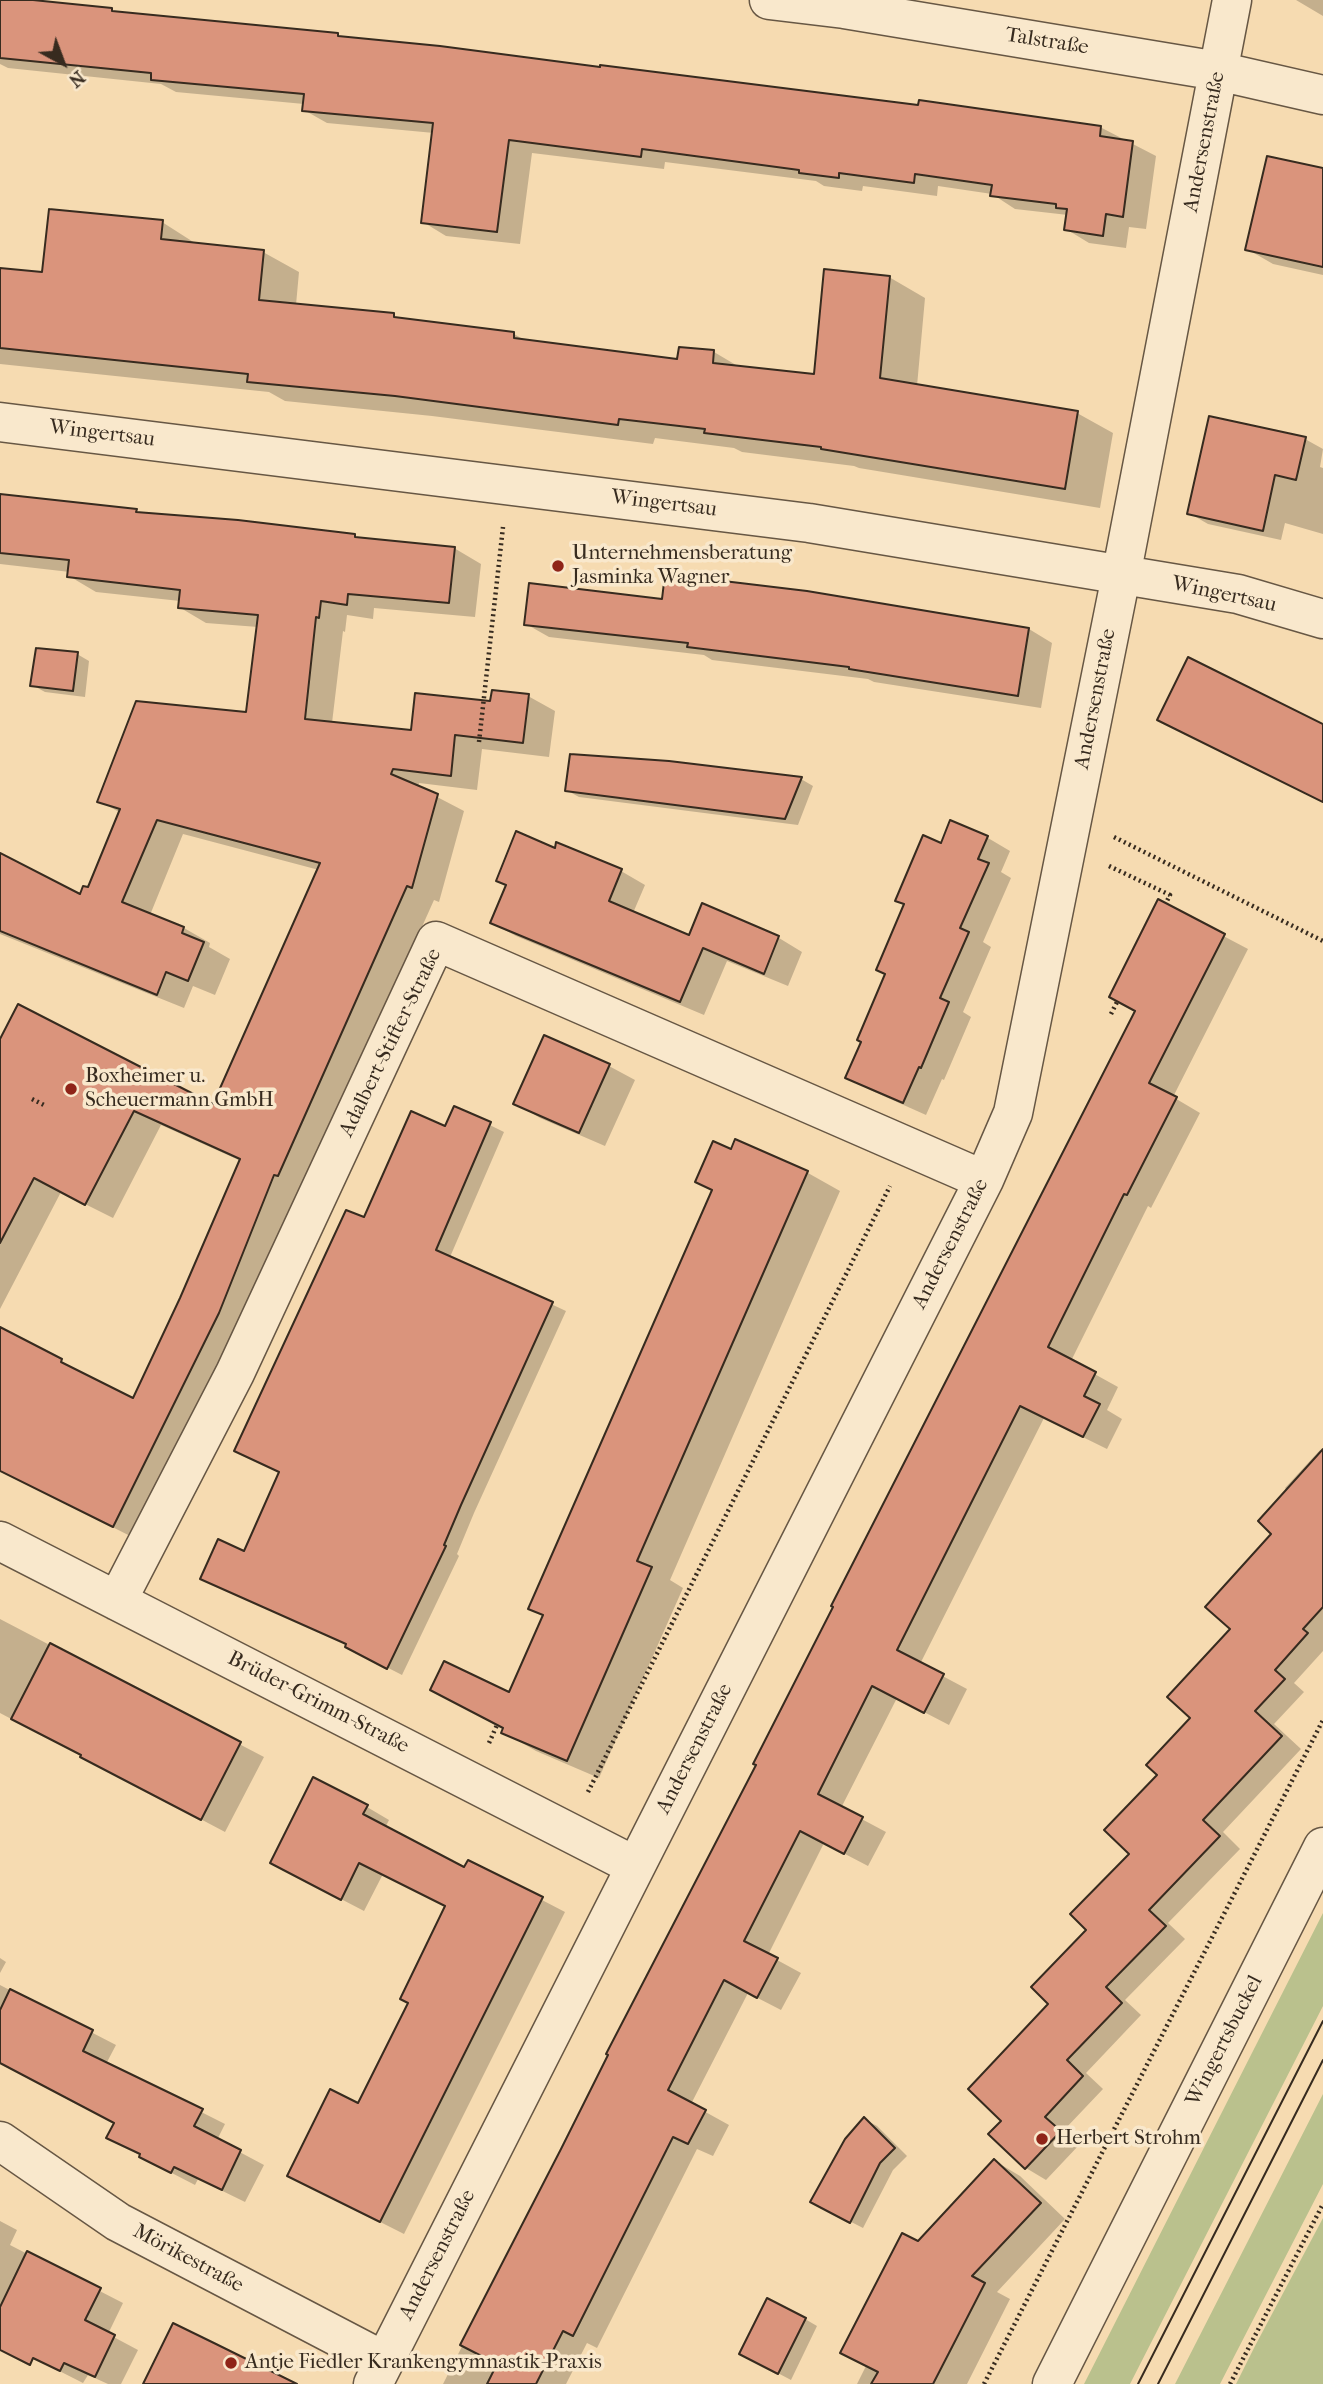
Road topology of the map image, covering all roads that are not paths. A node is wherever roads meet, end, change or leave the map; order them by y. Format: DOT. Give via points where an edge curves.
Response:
graph roads {
  1 [pos="769,0"];
  2 [pos="1232,0"];
  3 [pos="1218,71"];
  4 [pos="1323,95"];
  5 [pos="0,422"];
  6 [pos="1121,576"];
  7 [pos="1323,619"];
  8 [pos="984,1180"];
  9 [pos="0,1541"];
  10 [pos="117,1601"];
  11 [pos="1323,1847"];
  12 [pos="635,1866"];
  13 [pos="0,2141"];
  14 [pos="379,2373"];
  15 [pos="1052,2384"];
  1 -- 3 [label="street, Talstraße"];
  2 -- 3 [label="street, Andersenstraße"];
  3 -- 4 [label="street, Talstraße"];
  3 -- 6 [label="street, Andersenstraße"];
  5 -- 6 [label="street, Wingertsau" via="809,523"];
  6 -- 7 [label="street, Wingertsau" via="1238,594"];
  6 -- 8 [label="street, Andersenstraße" via="1013,1113"];
  8 -- 10 [label="street, Adalbert-Stifter-Straße" via="436,942 235,1373"];
  8 -- 12 [label="street, Andersenstraße"];
  9 -- 10 [label="street, Brüder-Grimm-Straße"];
  10 -- 12 [label="street, Brüder-Grimm-Straße"];
  11 -- 15 [label="street, Wingertsbuckel"];
  12 -- 14 [label="street, Andersenstraße"];
  13 -- 14 [label="street, Mörikestraße" via="118,2222"];
}
